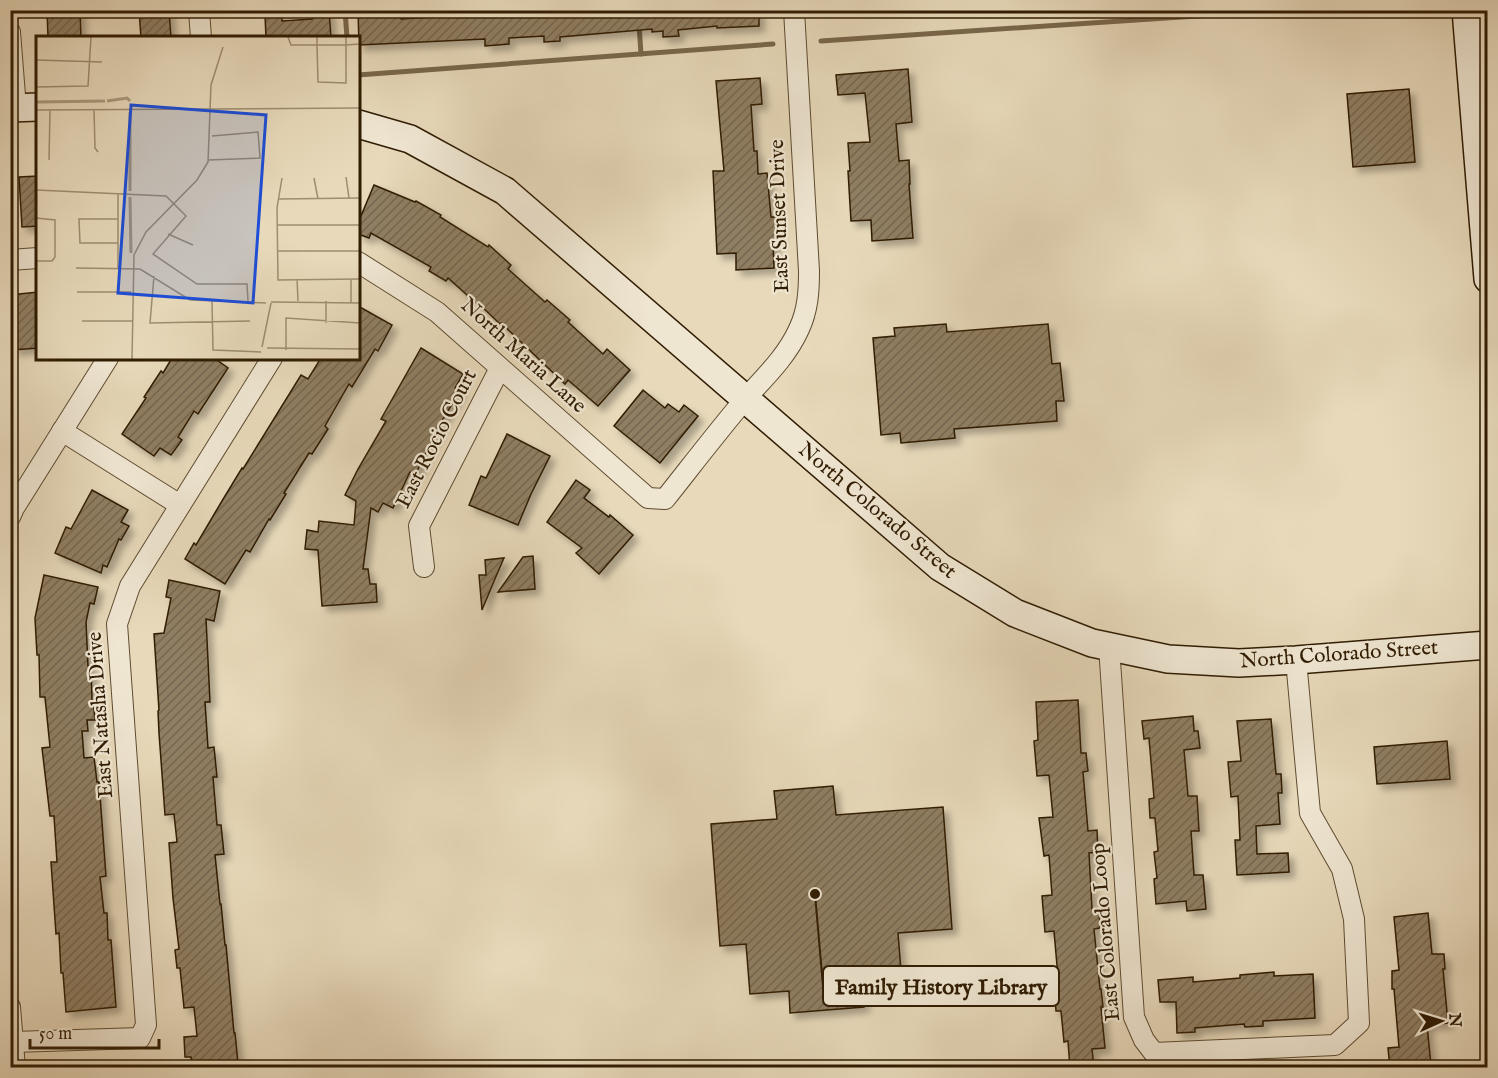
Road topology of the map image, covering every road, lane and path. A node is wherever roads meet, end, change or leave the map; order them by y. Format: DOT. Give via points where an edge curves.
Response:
graph roads {
  1 [pos="199,10"];
  2 [pos="794,10"];
  3 [pos="1466,10"];
  4 [pos="10,32"];
  5 [pos="201,36"];
  6 [pos="21,108"];
  7 [pos="360,125"];
  8 [pos="36,258"];
  9 [pos="10,260"];
  10 [pos="360,263"];
  11 [pos="1488,279"];
  12 [pos="107,360"];
  13 [pos="271,360"];
  14 [pos="500,368"];
  15 [pos="745,399"];
  16 [pos="62,430"];
  17 [pos="648,498"];
  18 [pos="180,505"];
  19 [pos="10,517"];
  20 [pos="424,567"];
  21 [pos="1488,645"];
  22 [pos="1109,646"];
  23 [pos="1296,660"];
  24 [pos="10,1007"];
  25 [pos="14,1042"];
  26 [pos="15,1068"];
  1 -- 5 [label="street"];
  2 -- 15 [label="street, East Sunset Drive" via="809,289 806,310 793,341"];
  3 -- 11 [label="street"];
  4 -- 6 [label="street"];
  7 -- 15 [label="street, North Colorado Street" via="410,139 505,191"];
  8 -- 9 [label="street"];
  10 -- 14 [label="street, North Maria Lane" via="437,312"];
  12 -- 16 [label="street"];
  13 -- 18 [label="street, East Natasha Drive"];
  14 -- 17 [label="street, North Maria Lane"];
  14 -- 20 [label="street, East Rocio Court" via="418,526"];
  15 -- 17 [label="street, East Sunset Drive" via="665,499"];
  15 -- 22 [label="street, North Colorado Street" via="940,567 1015,613"];
  16 -- 18 [label="street"];
  16 -- 19 [label="street"];
  18 -- 25 [label="street, East Natasha Drive" via="130,586 117,624 146,1025 140,1038"];
  21 -- 23 [label="street, North Colorado Street"];
  22 -- 23 [label="street, North Colorado Street" via="1168,659 1239,663"];
  22 -- 23 [label="street, East Colorado Loop" via="1134,1017 1154,1053 1335,1045 1359,1023 1354,919 1342,869 1310,813"];
  24 -- 25 [label="street"];
  25 -- 26 [label="street"];
}
